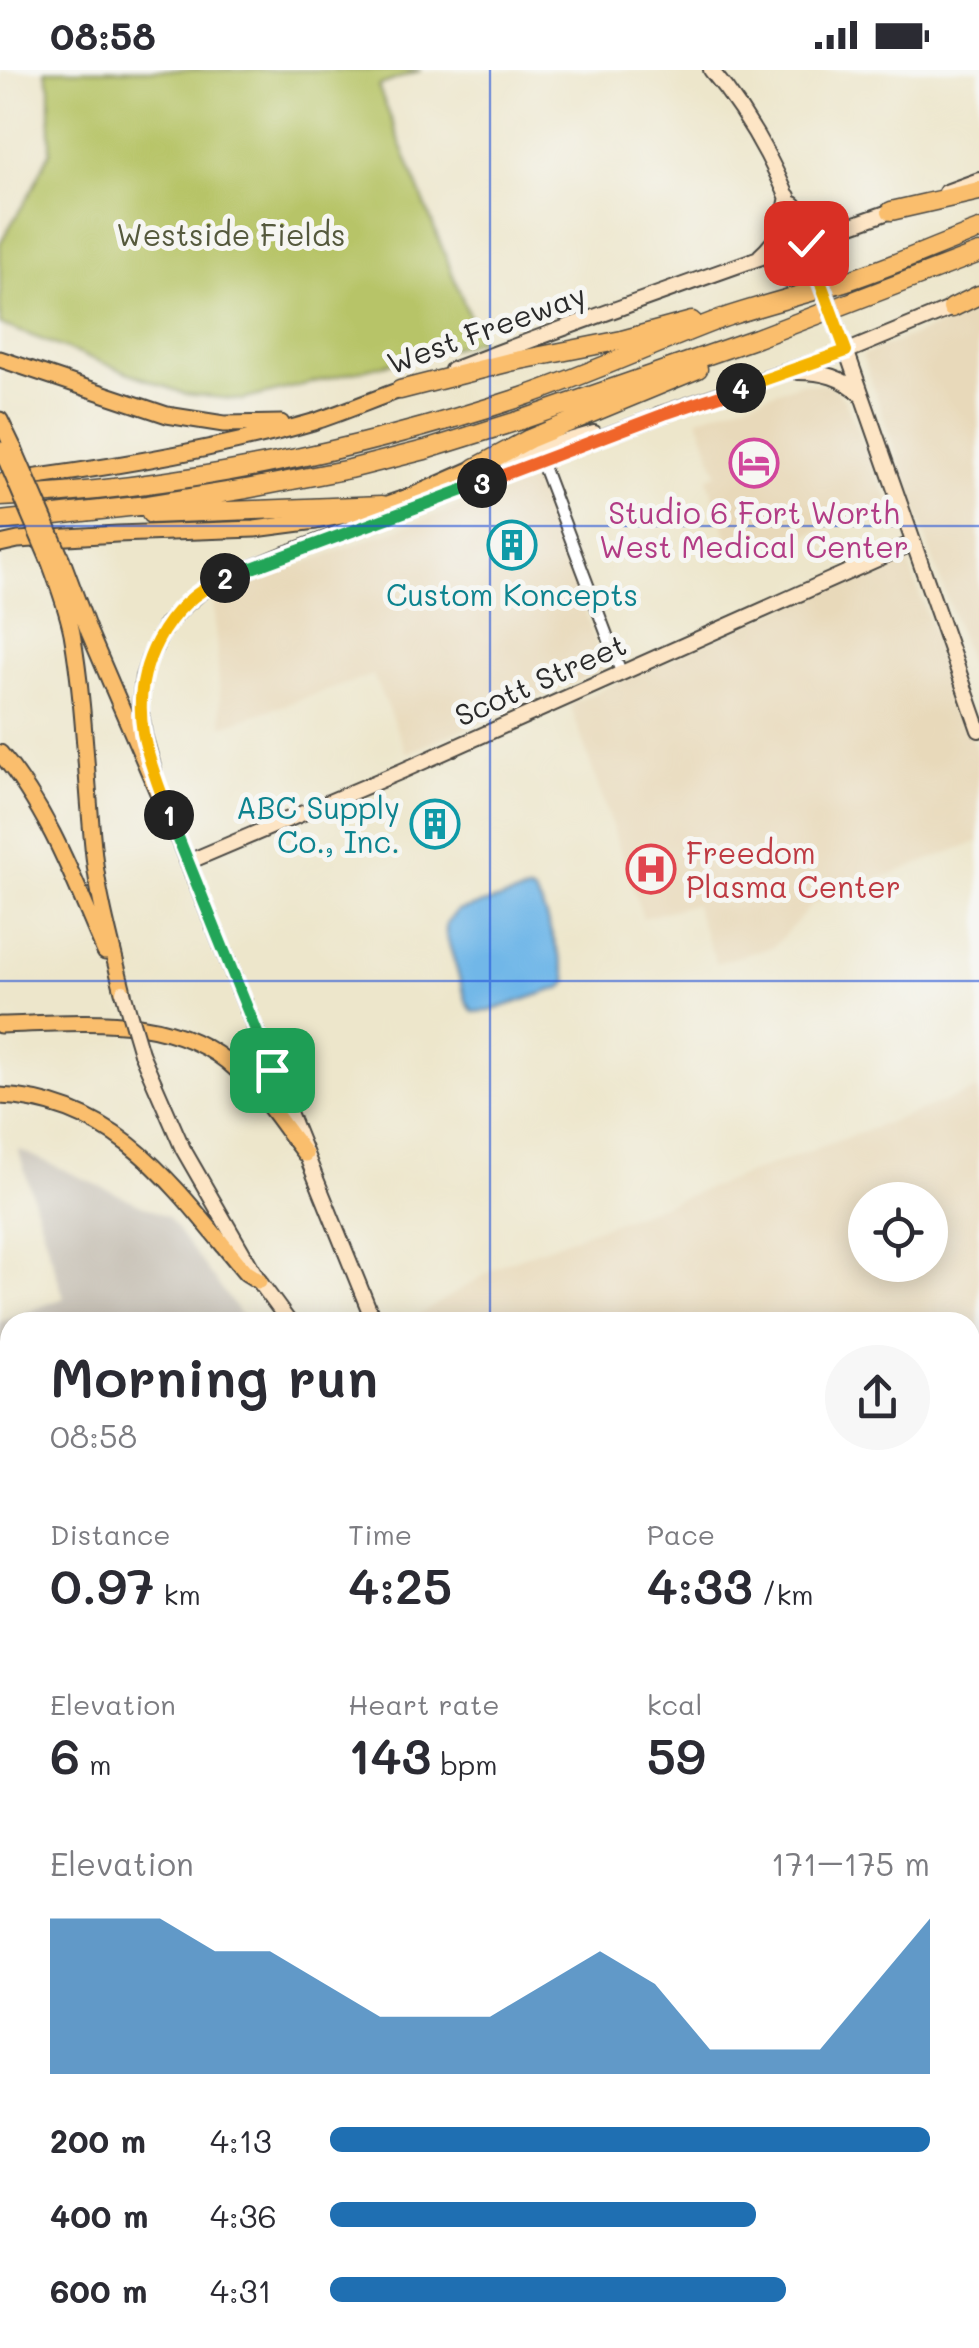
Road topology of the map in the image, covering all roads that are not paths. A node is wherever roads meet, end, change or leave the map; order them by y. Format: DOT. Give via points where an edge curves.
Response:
graph roads {
  1 [pos="712,70"];
  2 [pos="979,180"];
  3 [pos="979,191"];
  4 [pos="788,195"];
  5 [pos="891,211"];
  6 [pos="856,225"];
  7 [pos="979,230"];
  8 [pos="809,250"];
  9 [pos="979,253"];
  10 [pos="754,261"];
  11 [pos="979,297"];
  12 [pos="952,308"];
  13 [pos="722,319"];
  14 [pos="757,338"];
  15 [pos="844,346"];
  16 [pos="0,359"];
  17 [pos="788,372"];
  18 [pos="400,390"];
  19 [pos="861,394"];
  20 [pos="667,413"];
  21 [pos="0,420"];
  22 [pos="315,421"];
  23 [pos="6,448"];
  24 [pos="540,461"];
  25 [pos="475,468"];
  26 [pos="0,482"];
  27 [pos="0,497"];
  28 [pos="382,505"];
  29 [pos="122,508"];
  30 [pos="0,521"];
  31 [pos="913,543"];
  32 [pos="0,544"];
  33 [pos="56,560"];
  34 [pos="621,672"];
  35 [pos="979,730"];
  36 [pos="0,754"];
  37 [pos="172,823"];
  38 [pos="188,862"];
  39 [pos="123,992"];
  40 [pos="0,1025"];
  41 [pos="0,1096"];
  42 [pos="305,1154"];
  43 [pos="259,1280"];
  44 [pos="282,1312"];
  45 [pos="370,1312"];
  1 -- 4 [label="main road" via="753,126"];
  2 -- 5 [label="main road, West Freeway"];
  3 -- 5 [label="highway"];
  4 -- 6 [label="main road" via="818,224"];
  4 -- 8 [label="main road"];
  4 -- 10 [label="main road" via="780,234"];
  5 -- 6 [label="main road, West Freeway"];
  6 -- 8 [label="main road, West Freeway"];
  7 -- 13 [label="highway"];
  8 -- 10 [label="main road, West Freeway"];
  8 -- 15 [label="main road, bridge"];
  9 -- 14 [label="highway"];
  10 -- 18 [label="main road, West Freeway"];
  11 -- 12 [label="highway"];
  12 -- 15 [label="main road"];
  13 -- 18 [label="highway"];
  13 -- 27 [label="highway" via="518,398 341,447 168,480"];
  14 -- 25 [label="highway" via="737,353"];
  14 -- 29 [label="highway" via="425,450"];
  15 -- 17 [label="main road"];
  15 -- 19 [label="main road"];
  16 -- 22 [label="main road" via="168,415 246,425"];
  17 -- 19 [label="main road" via="836,377"];
  17 -- 20 [label="main road"];
  18 -- 22 [label="main road, West Freeway"];
  19 -- 31 [label="main road"];
  20 -- 24 [label="main road"];
  20 -- 25 [label="main road"];
  21 -- 23 [label="main road"];
  22 -- 26 [label="main road, West Freeway" via="112,466"];
  23 -- 33 [label="main road, bridge"];
  24 -- 34 [label="street"];
  24 -- 37 [label="main road" via="285,554 195,595 166,625 149,659 140,703"];
  25 -- 28 [label="main road"];
  28 -- 29 [label="highway" via="142,515"];
  28 -- 32 [label="main road" via="288,526"];
  29 -- 30 [label="highway"];
  31 -- 34 [label="main road, Scott Street"];
  31 -- 35 [label="main road"];
  33 -- 37 [label="main road"];
  33 -- 39 [label="main road" via="79,686 94,858"];
  34 -- 38 [label="main road, Scott Street"];
  36 -- 39 [label="main road" via="56,843"];
  37 -- 38 [label="main road"];
  38 -- 42 [label="main road"];
  39 -- 43 [label="main road, bridge" via="183,1150"];
  40 -- 42 [label="main road" via="111,1022 184,1038 233,1066"];
  41 -- 43 [label="main road" via="57,1105 110,1129 158,1169"];
  42 -- 45 [label="main road"];
  43 -- 44 [label="main road"];
}
